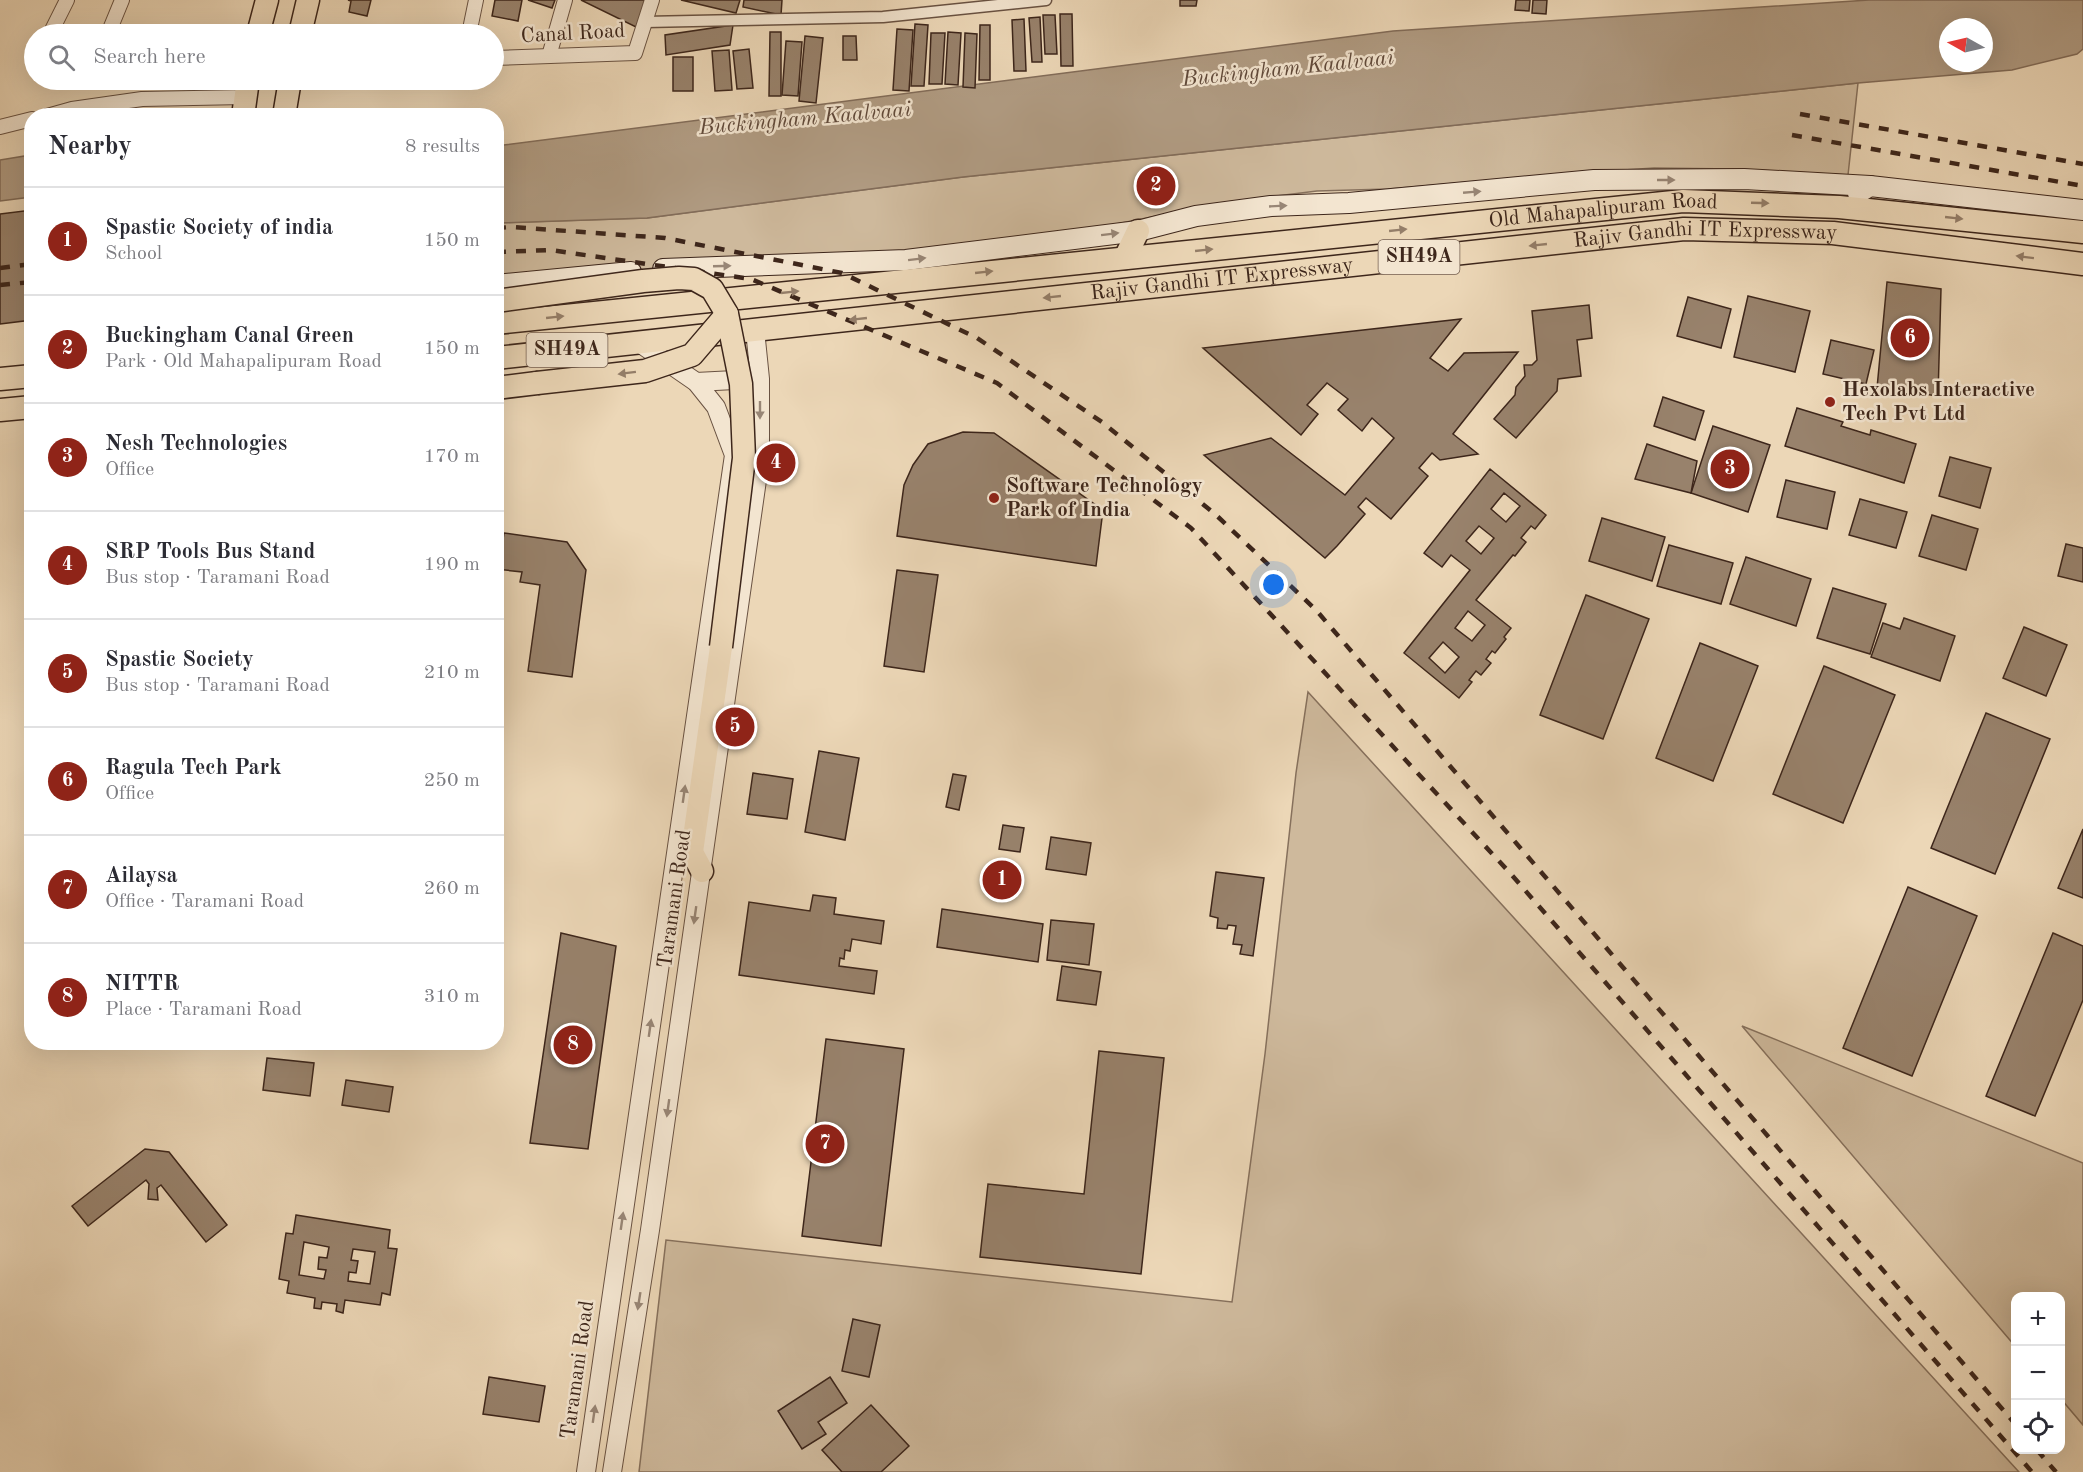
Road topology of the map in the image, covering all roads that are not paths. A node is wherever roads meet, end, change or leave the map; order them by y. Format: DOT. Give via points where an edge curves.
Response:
graph roads {
  1 [pos="67,0"];
  2 [pos="122,0"];
  3 [pos="267,0"];
  4 [pos="308,0"];
  5 [pos="476,0"];
  6 [pos="565,0"];
  7 [pos="652,0"];
  8 [pos="1046,0"];
  9 [pos="645,22"];
  10 [pos="55,24"];
  11 [pos="112,24"];
  12 [pos="261,24"];
  13 [pos="302,24"];
  14 [pos="471,24"];
  15 [pos="549,56"];
  16 [pos="504,58"];
  17 [pos="289,90"];
  18 [pos="245,97"];
  19 [pos="79,108"];
  20 [pos="286,108"];
  21 [pos="24,121"];
  22 [pos="0,127"];
  23 [pos="1870,186"];
  24 [pos="1839,207"];
  25 [pos="2083,210"];
  26 [pos="1138,231"];
  27 [pos="2083,232"];
  28 [pos="1236,246"];
  29 [pos="1176,253"];
  30 [pos="1125,258"];
  31 [pos="2083,264"];
  32 [pos="1241,276"];
  33 [pos="1179,283"];
  34 [pos="504,284"];
  35 [pos="504,300"];
  36 [pos="727,314"];
  37 [pos="504,322"];
  38 [pos="755,330"];
  39 [pos="638,342"];
  40 [pos="504,357"];
  41 [pos="24,377"];
  42 [pos="0,379"];
  43 [pos="760,379"];
  44 [pos="696,382"];
  45 [pos="504,387"];
  46 [pos="24,407"];
  47 [pos="0,410"];
  48 [pos="702,871"];
  49 [pos="586,1472"];
  50 [pos="612,1472"];
  1 -- 10 [label="street"];
  2 -- 11 [label="street"];
  3 -- 12 [label="main road"];
  4 -- 13 [label="main road"];
  5 -- 14 [label="street"];
  6 -- 15 [label="street"];
  7 -- 9 [label="street, Canal Road"];
  8 -- 9 [label="street" via="883,17"];
  9 -- 15 [label="street, Canal Road" via="635,53"];
  15 -- 16 [label="street, Canal Road"];
  17 -- 20 [label="main road"];
  18 -- 19 [label="street" via="142,99"];
  21 -- 22 [label="street"];
  23 -- 24 [label="main road"];
  23 -- 25 [label="main road"];
  26 -- 23 [label="main road, one-way" via="1197,216 1271,206 1349,203 1594,180 1744,179"];
  24 -- 27 [label="main road, Old Mahapalipuram Road / SH49A, one-way"];
  28 -- 24 [label="main road, Old Mahapalipuram Road / SH49A, one-way" via="1683,201"];
  26 -- 30 [label="main road"];
  34 -- 26 [label="main road, one-way" via="681,268 906,260"];
  29 -- 28 [label="main road, Old Mahapalipuram Road / SH49A, one-way"];
  28 -- 32 [label="main road"];
  29 -- 30 [label="main road, Old Mahapalipuram Road / SH49A"];
  29 -- 33 [label="main road"];
  37 -- 30 [label="main road, Old Mahapalipuram Road, one-way"];
  31 -- 32 [label="main road, Rajiv Gandhi IT Expressway / SH49A, one-way" via="1833,233 1684,229"];
  32 -- 33 [label="main road, Rajiv Gandhi IT Expressway / SH49A"];
  33 -- 38 [label="main road, Rajiv Gandhi IT Expressway / SH49A, one-way"];
  35 -- 36 [label="main road, bridge" via="679,278 694,279 712,289"];
  36 -- 45 [label="main road, one-way, bridge" via="692,355 645,371"];
  36 -- 48 [label="main road, bridge" via="741,384 744,458 692,852"];
  38 -- 39 [label="main road, Rajiv Gandhi IT Expressway"];
  38 -- 43 [label="street, Taramani Road"];
  39 -- 40 [label="main road, SH49A"];
  39 -- 44 [label="street"];
  41 -- 42 [label="main road"];
  43 -- 44 [label="street"];
  43 -- 48 [label="street, Taramani Road, one-way" via="760,459"];
  49 -- 44 [label="street, Taramani Road, one-way" via="734,455 716,407"];
  46 -- 47 [label="main road"];
  48 -- 50 [label="street, Taramani Road, one-way"];
}
